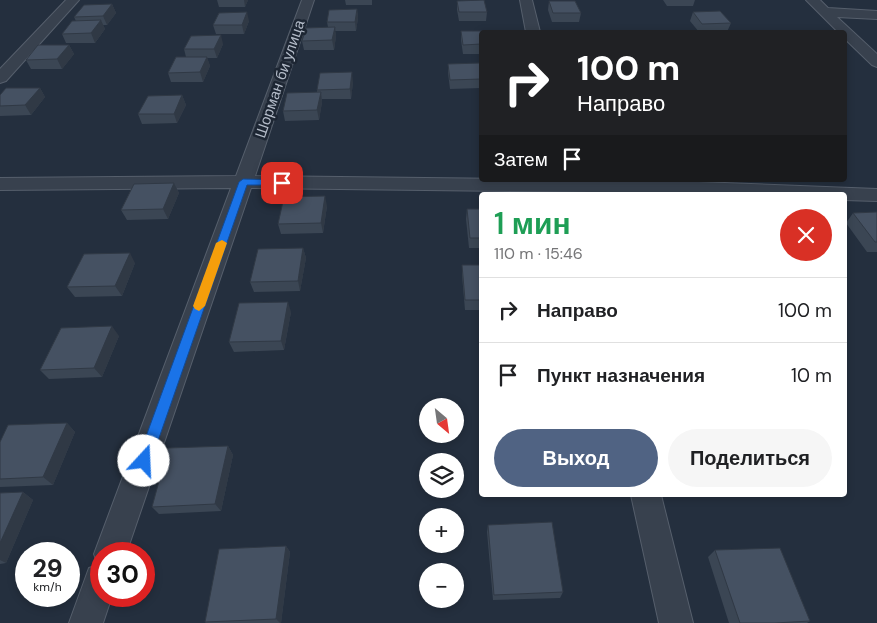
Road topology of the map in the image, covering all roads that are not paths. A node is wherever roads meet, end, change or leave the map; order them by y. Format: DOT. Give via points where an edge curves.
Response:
graph roads {
  1 [pos="73,0"];
  2 [pos="308,0"];
  3 [pos="526,0"];
  4 [pos="812,0"];
  5 [pos="824,12"];
  6 [pos="877,15"];
  7 [pos="533,30"];
  8 [pos="843,30"];
  9 [pos="847,34"];
  10 [pos="877,62"];
  11 [pos="0,78"];
  12 [pos="243,182"];
  13 [pos="0,184"];
  14 [pos="569,187"];
  15 [pos="800,192"];
  16 [pos="847,194"];
  17 [pos="877,195"];
  18 [pos="646,497"];
  19 [pos="114,542"];
  20 [pos="92,607"];
  21 [pos="86,623"];
  22 [pos="676,623"];
  1 -- 11 [label="street"];
  2 -- 12 [label="street, Шорман би улица"];
  3 -- 7 [label="street"];
  4 -- 5 [label="street"];
  5 -- 6 [label="street"];
  5 -- 8 [label="street"];
  9 -- 10 [label="street"];
  12 -- 13 [label="street"];
  12 -- 14 [label="street"];
  12 -- 19 [label="street, Шорман би улица"];
  14 -- 15 [label="street"];
  16 -- 17 [label="street"];
  18 -- 22 [label="street"];
  20 -- 21 [label="street"];
}
